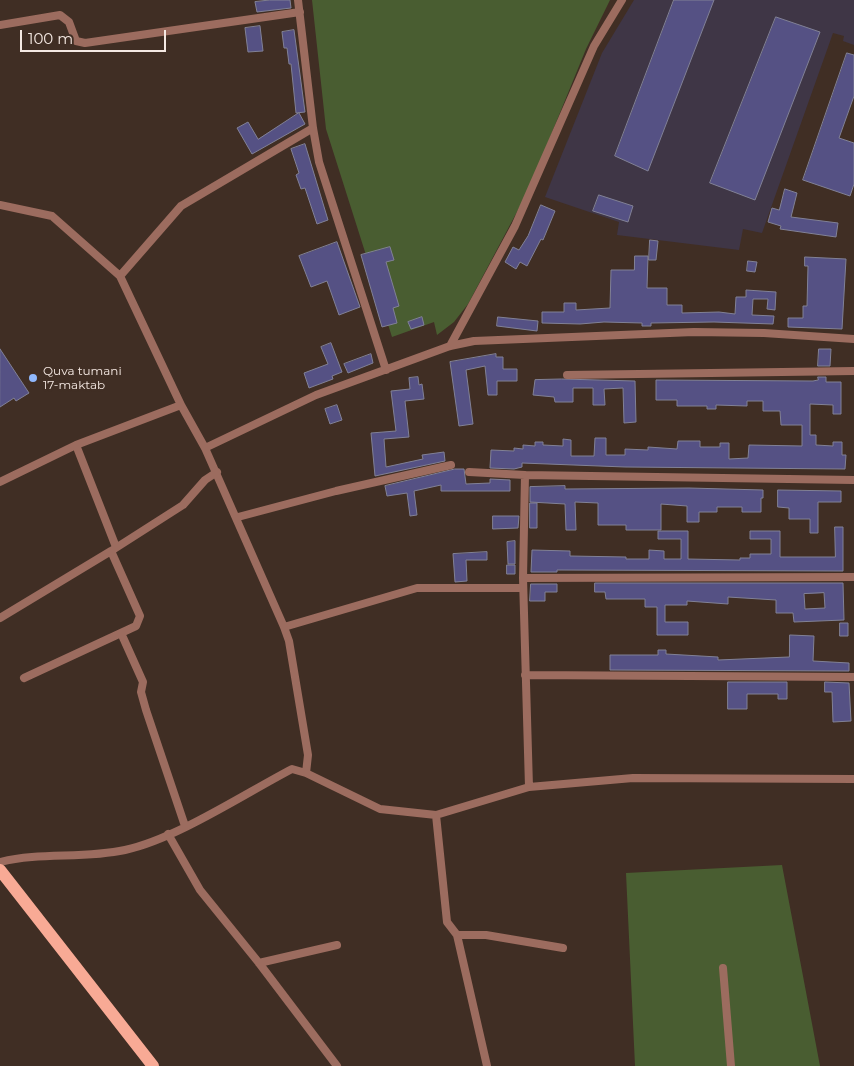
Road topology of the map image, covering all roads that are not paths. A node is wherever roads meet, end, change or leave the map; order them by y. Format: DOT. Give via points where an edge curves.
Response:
graph roads {
  1 [pos="298,0"];
  2 [pos="622,0"];
  3 [pos="300,12"];
  4 [pos="0,24"];
  5 [pos="313,128"];
  6 [pos="0,206"];
  7 [pos="120,276"];
  8 [pos="854,339"];
  9 [pos="450,346"];
  10 [pos="386,370"];
  11 [pos="854,371"];
  12 [pos="567,375"];
  13 [pos="181,405"];
  14 [pos="76,445"];
  15 [pos="205,448"];
  16 [pos="451,465"];
  17 [pos="217,472"];
  18 [pos="469,472"];
  19 [pos="525,475"];
  20 [pos="854,480"];
  21 [pos="0,482"];
  22 [pos="238,517"];
  23 [pos="113,549"];
  24 [pos="854,577"];
  25 [pos="523,578"];
  26 [pos="523,588"];
  27 [pos="0,618"];
  28 [pos="284,627"];
  29 [pos="121,633"];
  30 [pos="524,675"];
  31 [pos="854,677"];
  32 [pos="24,678"];
  33 [pos="306,773"];
  34 [pos="854,779"];
  35 [pos="529,787"];
  36 [pos="436,815"];
  37 [pos="185,826"];
  38 [pos="168,834"];
  39 [pos="0,862"];
  40 [pos="0,870"];
  41 [pos="457,935"];
  42 [pos="337,945"];
  43 [pos="563,948"];
  44 [pos="259,963"];
  45 [pos="723,968"];
  46 [pos="153,1066"];
  47 [pos="337,1066"];
  48 [pos="487,1066"];
  49 [pos="731,1066"];
  1 -- 3 [label="street"];
  2 -- 9 [label="street" via="594,46 515,226"];
  3 -- 4 [label="street" via="85,43 76,41 69,22 63,16"];
  3 -- 5 [label="street"];
  5 -- 7 [label="street" via="181,206"];
  5 -- 10 [label="street" via="319,162"];
  6 -- 7 [label="street" via="52,216"];
  7 -- 13 [label="street"];
  8 -- 9 [label="street" via="694,332 474,341"];
  9 -- 10 [label="street"];
  10 -- 15 [label="street" via="316,395"];
  11 -- 12 [label="street"];
  13 -- 14 [label="street"];
  13 -- 15 [label="street"];
  14 -- 21 [label="street"];
  14 -- 23 [label="street"];
  15 -- 17 [label="street"];
  16 -- 22 [label="street"];
  17 -- 22 [label="street"];
  17 -- 23 [label="street" via="205,480 183,505"];
  18 -- 19 [label="street"];
  19 -- 20 [label="street"];
  19 -- 25 [label="street"];
  22 -- 28 [label="street"];
  23 -- 27 [label="street"];
  23 -- 29 [label="street" via="140,616 136,626"];
  24 -- 25 [label="street"];
  25 -- 26 [label="street"];
  26 -- 28 [label="street" via="417,588"];
  26 -- 30 [label="street"];
  28 -- 33 [label="street" via="308,755"];
  29 -- 32 [label="street"];
  29 -- 37 [label="street" via="143,682 141,692 146,710"];
  30 -- 31 [label="street"];
  30 -- 35 [label="street"];
  33 -- 36 [label="street" via="380,809"];
  33 -- 37 [label="street" via="292,769"];
  34 -- 35 [label="street" via="633,778"];
  35 -- 36 [label="street"];
  36 -- 41 [label="street" via="447,922"];
  37 -- 38 [label="street"];
  38 -- 39 [label="street" via="126,850 21,857"];
  38 -- 44 [label="street" via="200,890"];
  40 -- 46 [label="main road"];
  41 -- 43 [label="street" via="486,935"];
  41 -- 48 [label="street"];
  42 -- 44 [label="street"];
  44 -- 47 [label="street"];
  45 -- 49 [label="street"];
}
